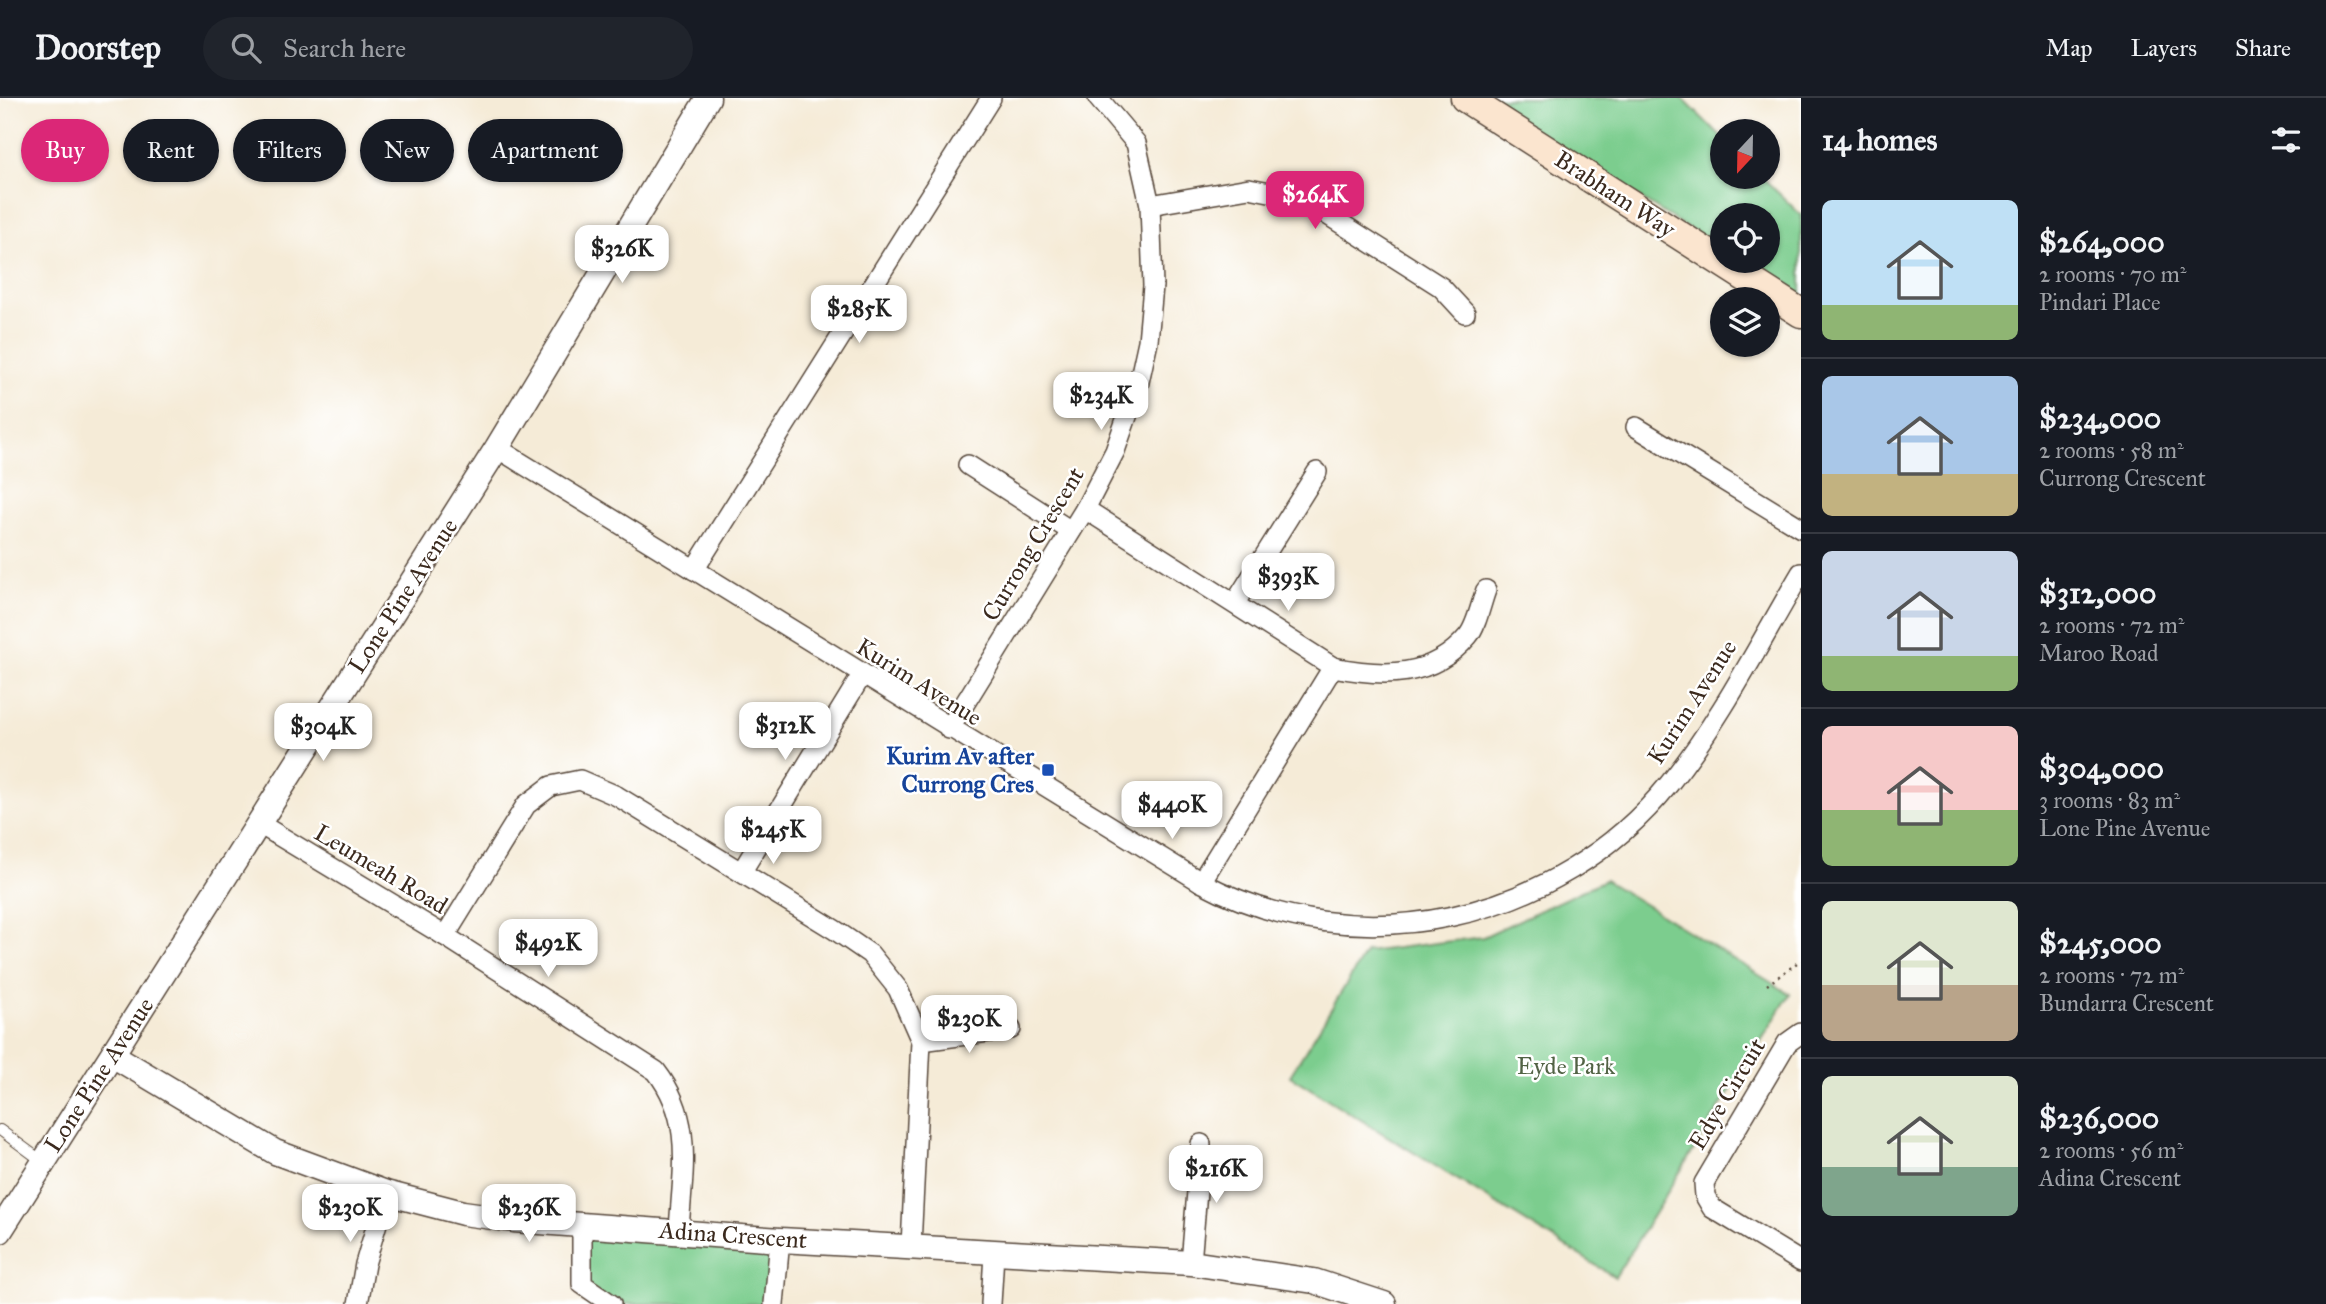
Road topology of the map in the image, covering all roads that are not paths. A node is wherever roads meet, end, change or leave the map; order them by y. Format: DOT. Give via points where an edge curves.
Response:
graph roads {
  1 [pos="708,98"];
  2 [pos="990,98"];
  3 [pos="1098,98"];
  4 [pos="1465,98"];
  5 [pos="1150,205"];
  6 [pos="1465,313"];
  7 [pos="1801,313"];
  8 [pos="1636,427"];
  9 [pos="497,449"];
  10 [pos="968,465"];
  11 [pos="1317,472"];
  12 [pos="1085,509"];
  13 [pos="1801,528"];
  14 [pos="1071,531"];
  15 [pos="694,570"];
  16 [pos="1801,573"];
  17 [pos="1486,590"];
  18 [pos="1235,603"];
  19 [pos="1333,667"];
  20 [pos="862,675"];
  21 [pos="949,729"];
  22 [pos="258,823"];
  23 [pos="742,871"];
  24 [pos="1201,882"];
  25 [pos="445,936"];
  26 [pos="1011,1029"];
  27 [pos="1801,1033"];
  28 [pos="921,1041"];
  29 [pos="114,1056"];
  30 [pos="0,1130"];
  31 [pos="1201,1144"];
  32 [pos="43,1161"];
  33 [pos="386,1193"];
  34 [pos="582,1225"];
  35 [pos="0,1231"];
  36 [pos="679,1231"];
  37 [pos="780,1240"];
  38 [pos="911,1246"];
  39 [pos="994,1254"];
  40 [pos="1801,1262"];
  41 [pos="1191,1263"];
  42 [pos="358,1304"];
  43 [pos="611,1304"];
  44 [pos="774,1304"];
  45 [pos="991,1304"];
  46 [pos="1384,1304"];
  1 -- 9 [label="street, Lone Pine Avenue"];
  2 -- 15 [label="street"];
  3 -- 5 [label="street, Currong Crescent" via="1136,143"];
  4 -- 7 [label="main road, Brabham Way"];
  5 -- 6 [label="street" via="1249,188 1301,198 1441,287"];
  5 -- 12 [label="street, Currong Crescent" via="1153,286 1148,341 1115,451"];
  8 -- 13 [label="street"];
  9 -- 15 [label="street, Kurim Avenue"];
  9 -- 22 [label="street, Lone Pine Avenue"];
  10 -- 14 [label="street"];
  11 -- 18 [label="street"];
  12 -- 14 [label="street, Currong Crescent"];
  12 -- 18 [label="street"];
  14 -- 21 [label="street, Currong Crescent"];
  15 -- 20 [label="street, Kurim Avenue"];
  16 -- 24 [label="street, Kurim Avenue" via="1697,747 1668,786 1614,838 1547,883 1458,916 1354,926 1261,909"];
  17 -- 19 [label="street" via="1470,635 1432,667 1374,675"];
  18 -- 19 [label="street"];
  19 -- 24 [label="street"];
  20 -- 21 [label="street, Kurim Avenue"];
  20 -- 23 [label="street"];
  21 -- 24 [label="street, Kurim Avenue"];
  22 -- 25 [label="street, Leumeah Road"];
  22 -- 29 [label="street, Lone Pine Avenue"];
  23 -- 25 [label="street" via="617,796 580,780 551,786 526,805"];
  23 -- 28 [label="street" via="870,954 898,989"];
  25 -- 36 [label="street, Leumeah Road" via="636,1056 671,1090 684,1135"];
  26 -- 28 [label="street"];
  27 -- 40 [label="street, Edye Circuit" via="1787,1043 1704,1183 1712,1208"];
  28 -- 38 [label="street"];
  29 -- 32 [label="street, Lone Pine Avenue"];
  29 -- 33 [label="street, Adina Crescent" via="273,1151"];
  30 -- 32 [label="lane"];
  31 -- 41 [label="street"];
  32 -- 35 [label="street, Lone Pine Avenue"];
  33 -- 34 [label="street, Adina Crescent" via="463,1213"];
  33 -- 42 [label="street"];
  34 -- 36 [label="street, Adina Crescent"];
  34 -- 43 [label="street" via="582,1284"];
  36 -- 37 [label="street, Adina Crescent"];
  37 -- 38 [label="street, Adina Crescent"];
  37 -- 44 [label="street"];
  38 -- 39 [label="street, Adina Crescent"];
  39 -- 41 [label="street, Adina Crescent"];
  39 -- 45 [label="street"];
  41 -- 46 [label="street, Adina Crescent" via="1314,1281"];
}
